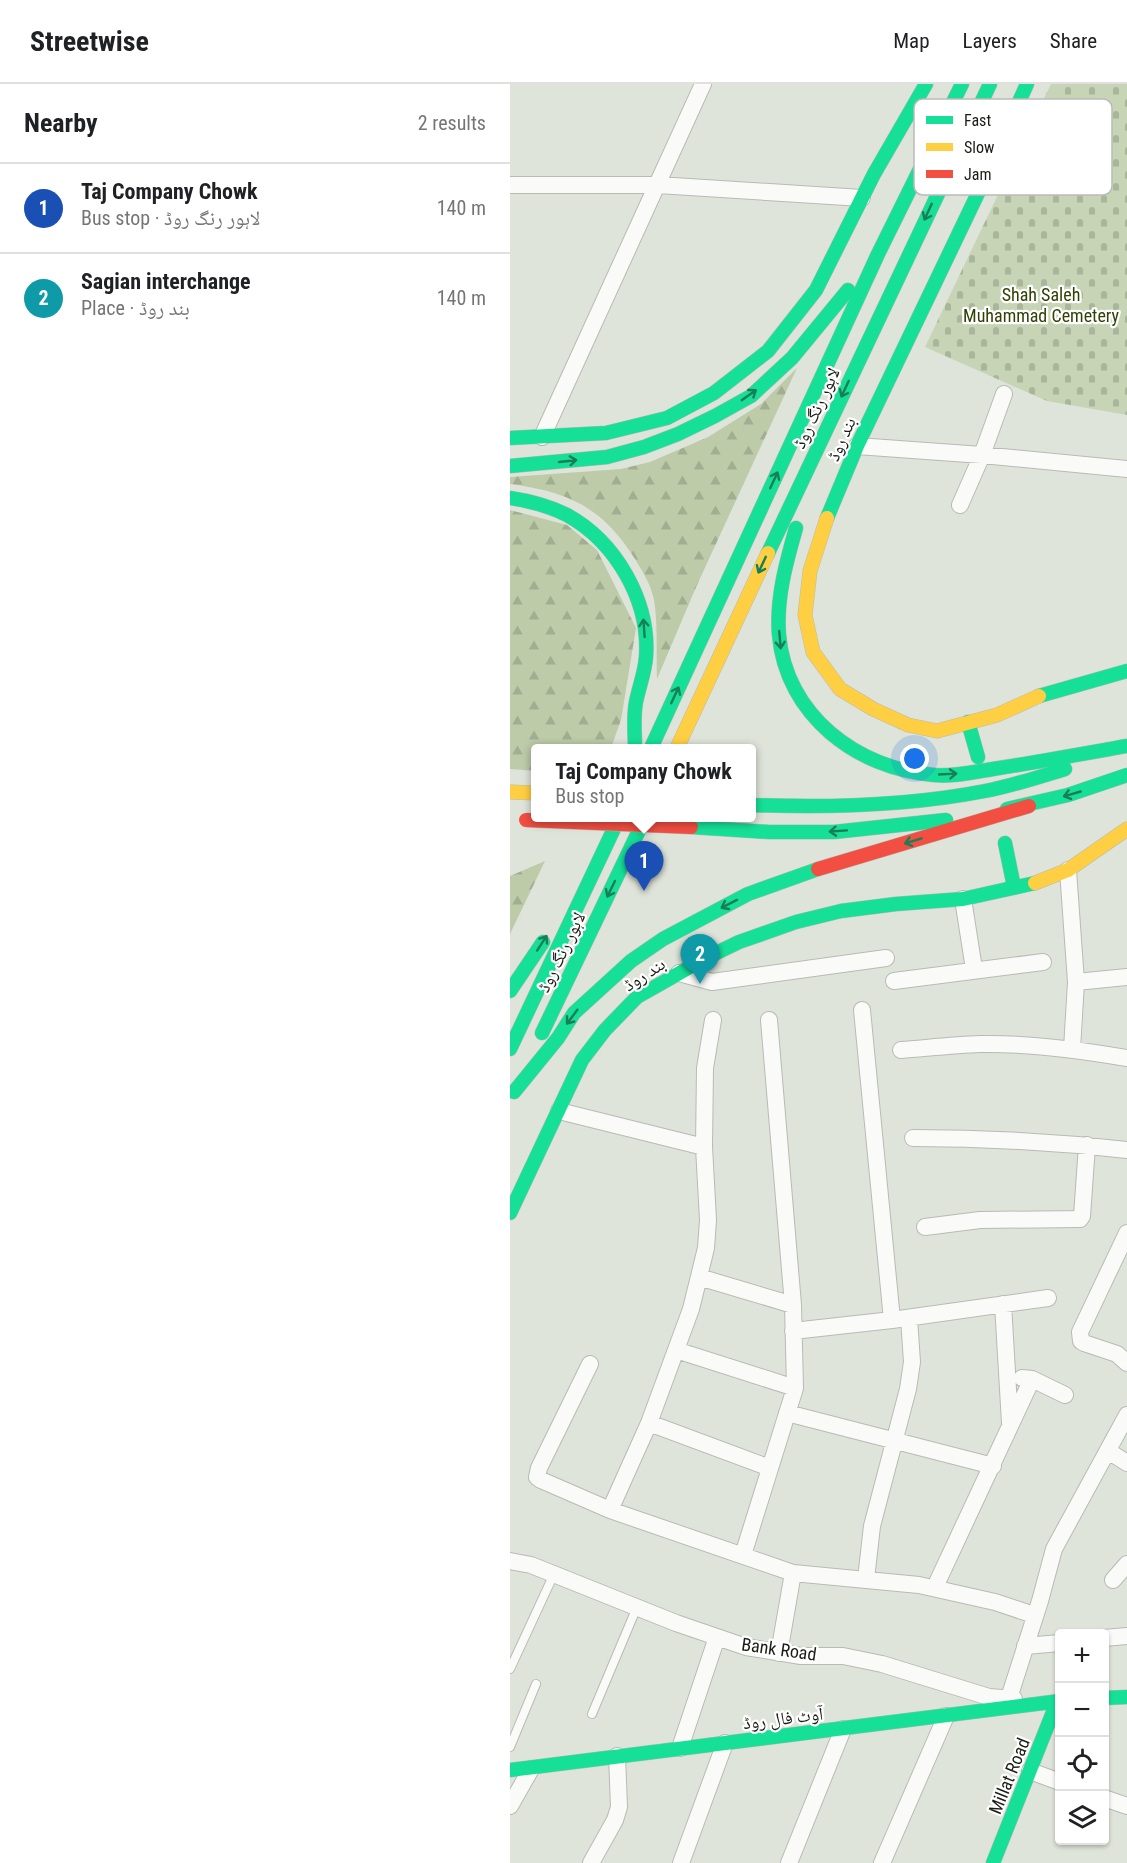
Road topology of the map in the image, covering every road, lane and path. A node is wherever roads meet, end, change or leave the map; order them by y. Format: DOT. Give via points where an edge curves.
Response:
graph roads {
  1 [pos="703,84"];
  2 [pos="926,84"];
  3 [pos="962,84"];
  4 [pos="990,84"];
  5 [pos="1027,84"];
  6 [pos="918,99"];
  7 [pos="955,99"];
  8 [pos="983,99"];
  9 [pos="1020,99"];
  10 [pos="914,105"];
  11 [pos="914,181"];
  12 [pos="510,185"];
  13 [pos="658,185"];
  14 [pos="937,195"];
  15 [pos="977,195"];
  16 [pos="862,198"];
  17 [pos="878,254"];
  18 [pos="1004,394"];
  19 [pos="542,437"];
  20 [pos="510,438"];
  21 [pos="820,440"];
  22 [pos="857,446"];
  23 [pos="982,455"];
  24 [pos="510,466"];
  25 [pos="1127,470"];
  26 [pos="510,498"];
  27 [pos="960,505"];
  28 [pos="1127,671"];
  29 [pos="968,722"];
  30 [pos="635,744"];
  31 [pos="653,744"];
  32 [pos="679,744"];
  33 [pos="1127,747"];
  34 [pos="978,757"];
  35 [pos="1127,775"];
  36 [pos="510,792"];
  37 [pos="531,793"];
  38 [pos="756,805"];
  39 [pos="1029,806"];
  40 [pos="510,820"];
  41 [pos="531,820"];
  42 [pos="573,822"];
  43 [pos="617,822"];
  44 [pos="643,822"];
  45 [pos="1127,829"];
  46 [pos="1005,843"];
  47 [pos="597,865"];
  48 [pos="1068,870"];
  49 [pos="1014,887"];
  50 [pos="963,899"];
  51 [pos="886,958"];
  52 [pos="1043,962"];
  53 [pos="974,969"];
  54 [pos="679,973"];
  55 [pos="1127,977"];
  56 [pos="894,981"];
  57 [pos="1076,982"];
  58 [pos="510,992"];
  59 [pos="862,1010"];
  60 [pos="713,1020"];
  61 [pos="769,1020"];
  62 [pos="510,1048"];
  63 [pos="1072,1049"];
  64 [pos="901,1050"];
  65 [pos="1127,1058"];
  66 [pos="512,1097"];
  67 [pos="559,1111"];
  68 [pos="913,1138"];
  69 [pos="1087,1145"];
  70 [pos="704,1147"];
  71 [pos="1127,1150"];
  72 [pos="510,1213"];
  73 [pos="925,1227"];
  74 [pos="1127,1233"];
  75 [pos="699,1277"];
  76 [pos="1047,1298"];
  77 [pos="1003,1304"];
  78 [pos="793,1305"];
  79 [pos="901,1319"];
  80 [pos="793,1331"];
  81 [pos="676,1350"];
  82 [pos="590,1364"];
  83 [pos="1127,1364"];
  84 [pos="1008,1377"];
  85 [pos="1032,1378"];
  86 [pos="795,1389"];
  87 [pos="1065,1395"];
  88 [pos="787,1413"];
  89 [pos="1127,1414"];
  90 [pos="649,1423"];
  91 [pos="1010,1428"];
  92 [pos="895,1442"];
  93 [pos="1108,1451"];
  94 [pos="1127,1463"];
  95 [pos="993,1466"];
  96 [pos="770,1468"];
  97 [pos="610,1510"];
  98 [pos="743,1555"];
  99 [pos="510,1561"];
  100 [pos="1127,1564"];
  101 [pos="793,1573"];
  102 [pos="554,1574"];
  103 [pos="866,1579"];
  104 [pos="1113,1580"];
  105 [pos="934,1587"];
  106 [pos="637,1607"];
  107 [pos="1034,1615"];
  108 [pos="1127,1636"];
  109 [pos="717,1637"];
  110 [pos="1109,1638"];
  111 [pos="1055,1643"];
  112 [pos="1025,1646"];
  113 [pos="779,1653"];
  114 [pos="510,1670"];
  115 [pos="536,1684"];
  116 [pos="1127,1697"];
  117 [pos="1009,1698"];
  118 [pos="1109,1698"];
  119 [pos="1055,1701"];
  120 [pos="1055,1701"];
  121 [pos="1055,1708"];
  122 [pos="592,1714"];
  123 [pos="946,1716"];
  124 [pos="843,1729"];
  125 [pos="725,1743"];
  126 [pos="510,1747"];
  127 [pos="680,1749"];
  128 [pos="617,1756"];
  129 [pos="531,1769"];
  130 [pos="510,1770"];
  131 [pos="1030,1771"];
  132 [pos="1055,1780"];
  133 [pos="1109,1800"];
  134 [pos="510,1806"];
  135 [pos="1127,1806"];
  136 [pos="591,1863"];
  137 [pos="681,1863"];
  138 [pos="789,1863"];
  139 [pos="882,1863"];
  140 [pos="993,1863"];
  1 -- 13 [label="street"];
  2 -- 6 [label="main road"];
  3 -- 7 [label="main road, لاہور رنگ روڈ"];
  4 -- 8 [label="main road, لاہور رنگ روڈ, one-way"];
  5 -- 9 [label="main road, بند روڈ"];
  10 -- 16 [label="main road"];
  11 -- 17 [label="main road, لاہور رنگ روڈ"];
  12 -- 13 [label="street"];
  13 -- 16 [label="street"];
  13 -- 19 [label="street"];
  14 -- 21 [label="main road, لاہور رنگ روڈ, one-way"];
  15 -- 22 [label="main road, بند روڈ"];
  16 -- 19 [label="main road" via="816,290 768,351 714,393 667,418 606,433"];
  24 -- 17 [label="main road, one-way" via="607,457 644,447 751,396 792,358"];
  31 -- 17 [label="main road, لاہور رنگ روڈ, one-way"];
  18 -- 23 [label="street"];
  19 -- 20 [label="main road"];
  21 -- 32 [label="main road, لاہور رنگ روڈ, one-way"];
  21 -- 33 [label="main road, one-way" via="791,543 778,617 781,650 790,680 808,713 834,739 866,757 901,770 934,775"];
  22 -- 23 [label="street"];
  22 -- 29 [label="main road, بند روڈ" via="830,509 810,571 805,615 813,652 840,689 908,725 938,731"];
  23 -- 25 [label="street"];
  23 -- 27 [label="street"];
  30 -- 26 [label="main road, one-way" via="635,706 646,656 643,615 622,566 576,520 548,506"];
  28 -- 29 [label="main road, بند روڈ" via="1038,696 997,715"];
  29 -- 34 [label="main road"];
  33 -- 38 [label="main road" via="1028,780 936,800 851,806"];
  35 -- 39 [label="main road, one-way"];
  36 -- 37 [label="main road"];
  39 -- 42 [label="main road, one-way, bridge" via="911,825 834,832"];
  39 -- 66 [label="main road, one-way" via="780,882 748,894 663,939 631,961 574,1013"];
  41 -- 40 [label="main road, one-way, bridge"];
  43 -- 47 [label="main road, لاہور رنگ روڈ"];
  44 -- 66 [label="main road, لاہور رنگ روڈ, one-way"];
  45 -- 48 [label="main road, بند روڈ"];
  46 -- 49 [label="main road"];
  58 -- 47 [label="main road, one-way"];
  47 -- 62 [label="main road, لاہور رنگ روڈ"];
  48 -- 49 [label="main road, بند روڈ" via="1040,882"];
  48 -- 57 [label="street"];
  49 -- 50 [label="main road, بند روڈ"];
  50 -- 53 [label="street"];
  50 -- 54 [label="main road, بند روڈ" via="841,911 739,942"];
  51 -- 54 [label="street" via="712,982"];
  52 -- 53 [label="street"];
  53 -- 56 [label="street"];
  54 -- 67 [label="main road, بند روڈ" via="637,997 605,1030 582,1060"];
  55 -- 57 [label="street"];
  57 -- 63 [label="street"];
  59 -- 79 [label="street"];
  60 -- 70 [label="street" via="705,1068"];
  61 -- 78 [label="street"];
  63 -- 64 [label="street" via="980,1044"];
  63 -- 65 [label="street"];
  67 -- 70 [label="street"];
  67 -- 72 [label="main road, بند روڈ"];
  68 -- 69 [label="street"];
  69 -- 71 [label="street"];
  69 -- 73 [label="street" via="1080,1219 980,1220"];
  70 -- 75 [label="street" via="708,1220"];
  74 -- 83 [label="street" via="1080,1332 1081,1341 1117,1354"];
  75 -- 78 [label="street"];
  75 -- 81 [label="street"];
  76 -- 77 [label="street"];
  77 -- 79 [label="street"];
  77 -- 84 [label="street"];
  78 -- 80 [label="street"];
  79 -- 80 [label="street"];
  79 -- 92 [label="street" via="912,1362"];
  80 -- 86 [label="street"];
  81 -- 86 [label="street"];
  81 -- 90 [label="street"];
  82 -- 97 [label="street" via="537,1477"];
  84 -- 85 [label="street"];
  84 -- 91 [label="street"];
  85 -- 87 [label="street"];
  85 -- 91 [label="street"];
  86 -- 88 [label="street"];
  88 -- 92 [label="street"];
  88 -- 96 [label="street"];
  89 -- 93 [label="street"];
  90 -- 96 [label="street"];
  90 -- 97 [label="street"];
  91 -- 95 [label="street"];
  92 -- 95 [label="street"];
  92 -- 103 [label="street" via="872,1526"];
  93 -- 94 [label="street"];
  93 -- 107 [label="street" via="1054,1549"];
  95 -- 105 [label="street"];
  96 -- 98 [label="street"];
  97 -- 98 [label="street"];
  98 -- 101 [label="street"];
  99 -- 102 [label="street, Bank Road"];
  100 -- 104 [label="street"];
  101 -- 103 [label="street"];
  101 -- 113 [label="street"];
  102 -- 106 [label="street, Bank Road"];
  102 -- 114 [label="lane"];
  103 -- 105 [label="street"];
  105 -- 107 [label="street"];
  106 -- 109 [label="street, Bank Road"];
  106 -- 122 [label="lane"];
  107 -- 112 [label="street"];
  108 -- 110 [label="street"];
  109 -- 113 [label="street, Bank Road"];
  109 -- 127 [label="street"];
  111 -- 112 [label="street"];
  112 -- 117 [label="street"];
  113 -- 117 [label="street, Bank Road" via="843,1656 989,1697"];
  115 -- 126 [label="lane"];
  116 -- 118 [label="main road"];
  117 -- 119 [label="street, Bank Road"];
  120 -- 123 [label="main road, آوٹ فال روڈ"];
  121 -- 131 [label="main road, Millat Road"];
  123 -- 124 [label="main road, آوٹ فال روڈ"];
  123 -- 139 [label="street"];
  124 -- 125 [label="main road, آوٹ فال روڈ"];
  124 -- 138 [label="street"];
  125 -- 127 [label="main road, آوٹ فال روڈ"];
  125 -- 137 [label="street"];
  127 -- 128 [label="main road, آوٹ فال روڈ"];
  128 -- 129 [label="main road, آوٹ فال روڈ"];
  128 -- 136 [label="street" via="619,1807"];
  129 -- 130 [label="main road, آوٹ فال روڈ"];
  129 -- 134 [label="street"];
  131 -- 132 [label="street"];
  131 -- 140 [label="main road, Millat Road"];
  133 -- 135 [label="street"];
}
